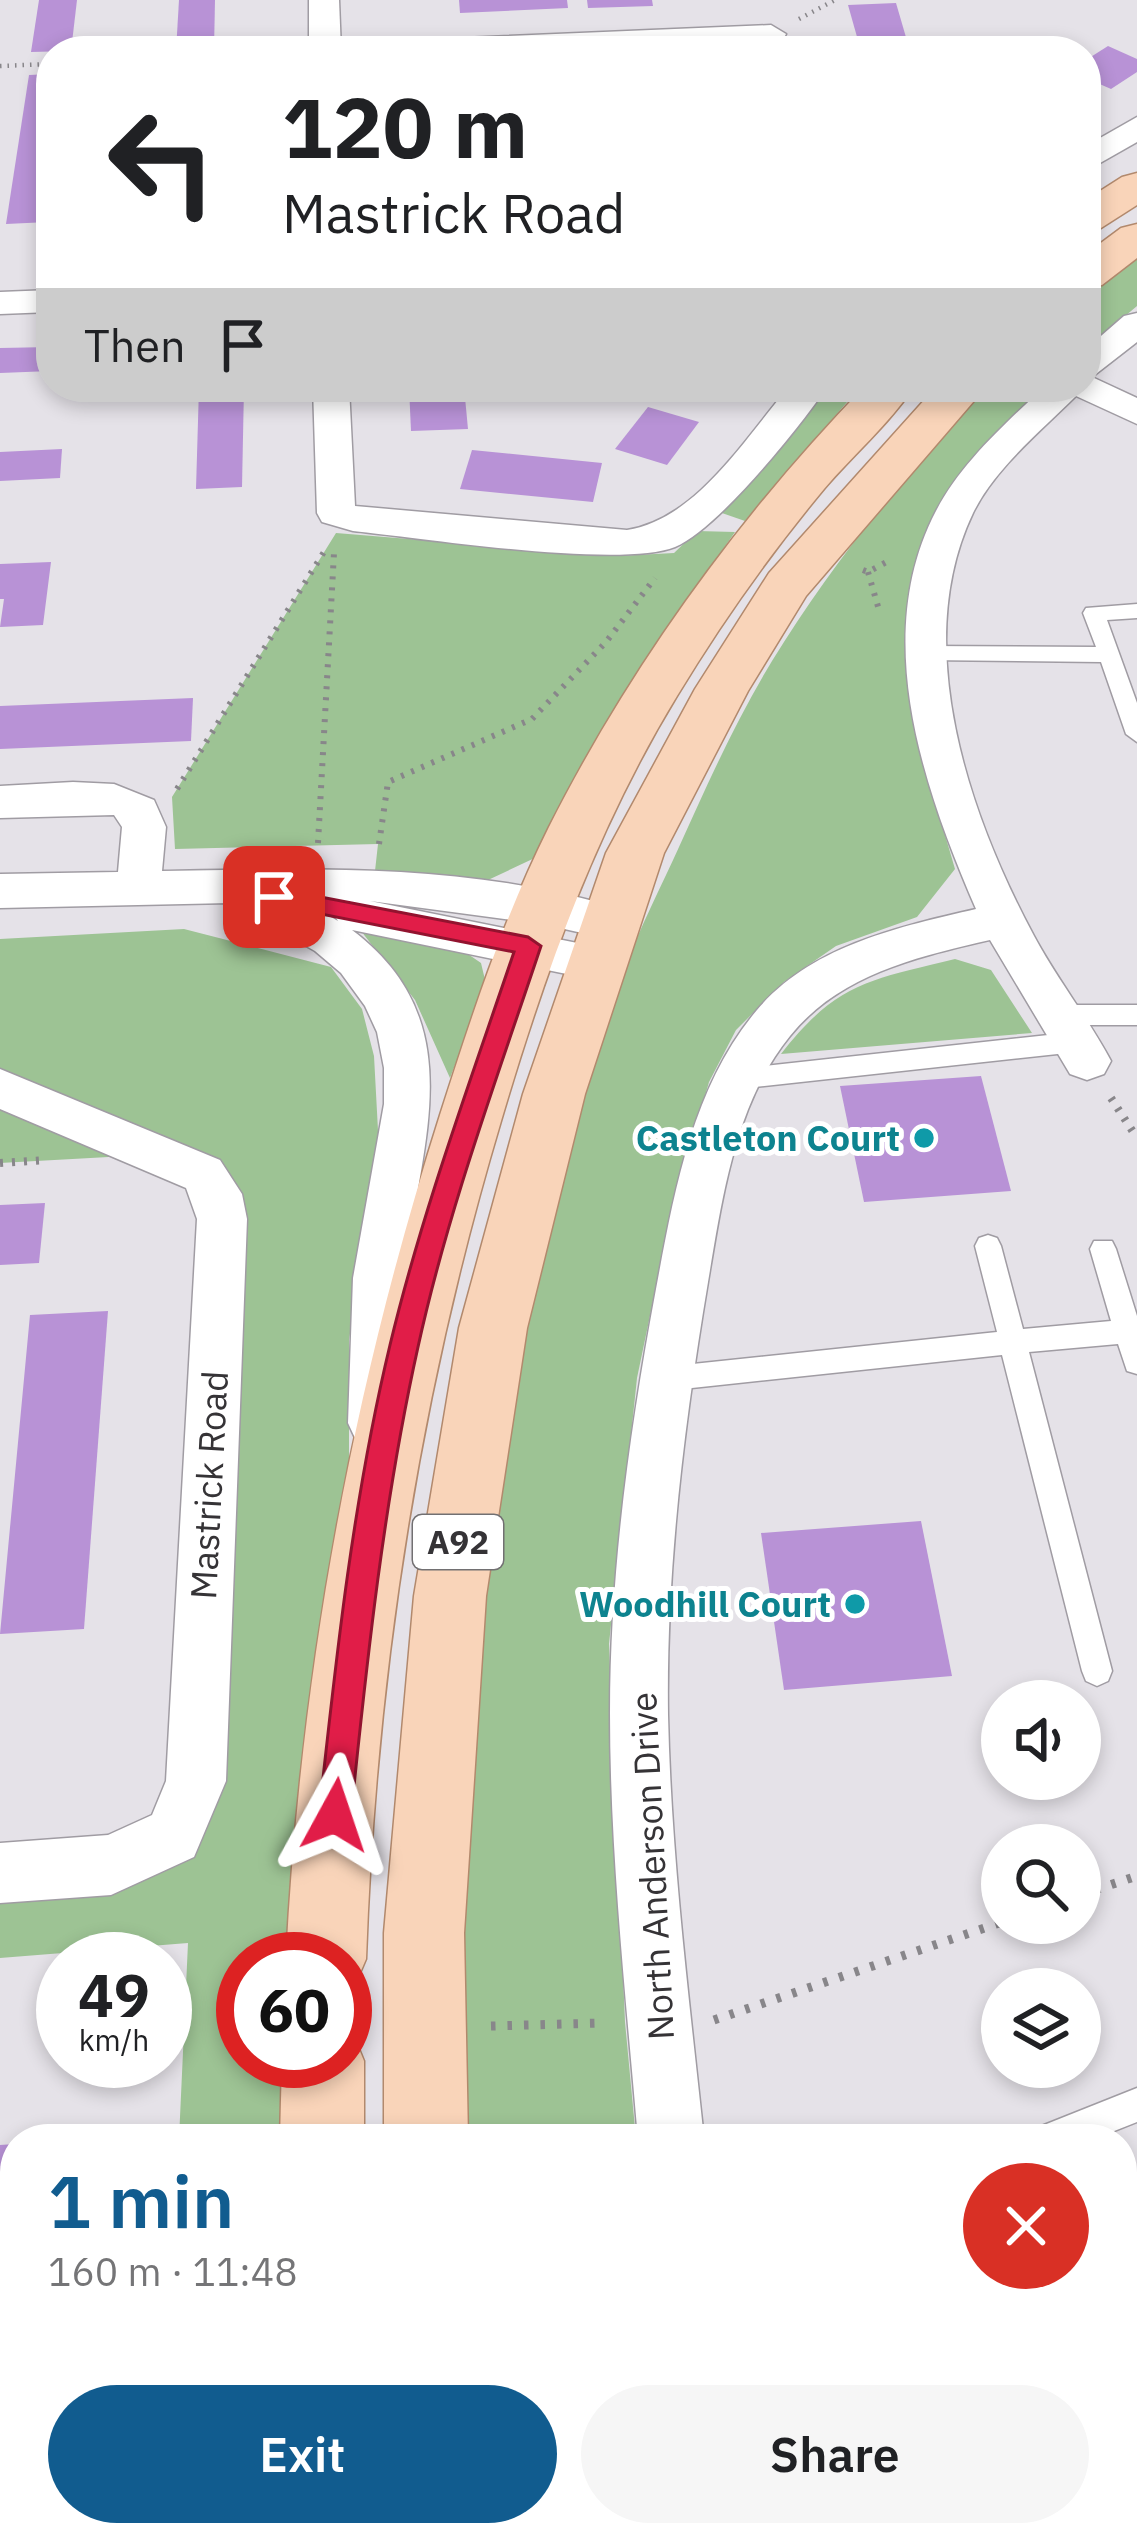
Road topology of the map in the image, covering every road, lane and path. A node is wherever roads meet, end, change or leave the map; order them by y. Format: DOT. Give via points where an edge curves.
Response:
graph roads {
  1 [pos="325,0"];
  2 [pos="835,0"];
  3 [pos="784,27"];
  4 [pos="325,36"];
  5 [pos="628,36"];
  6 [pos="36,65"];
  7 [pos="0,66"];
  8 [pos="1137,127"];
  9 [pos="1101,150"];
  10 [pos="1137,185"];
  11 [pos="1101,209"];
  12 [pos="1137,237"];
  13 [pos="1101,264"];
  14 [pos="36,302"];
  15 [pos="0,303"];
  16 [pos="1137,324"];
  17 [pos="1101,355"];
  18 [pos="1101,395"];
  19 [pos="332,402"];
  20 [pos="796,402"];
  21 [pos="876,402"];
  22 [pos="948,402"];
  23 [pos="1051,402"];
  24 [pos="1137,413"];
  25 [pos="660,571"];
  26 [pos="1137,610"];
  27 [pos="926,653"];
  28 [pos="1109,655"];
  29 [pos="1137,734"];
  30 [pos="0,802"];
  31 [pos="139,811"];
  32 [pos="379,844"];
  33 [pos="317,853"];
  34 [pos="138,885"];
  35 [pos="239,888"];
  36 [pos="0,891"];
  37 [pos="1003,920"];
  38 [pos="535,926"];
  39 [pos="603,942"];
  40 [pos="1137,1015"];
  41 [pos="1074,1040"];
  42 [pos="736,1079"];
  43 [pos="0,1088"];
  44 [pos="988,1246"];
  45 [pos="1103,1249"];
  46 [pos="1128,1331"];
  47 [pos="1013,1342"];
  48 [pos="1137,1362"];
  49 [pos="664,1379"];
  50 [pos="378,1483"];
  51 [pos="1096,1671"];
  52 [pos="0,1873"];
  53 [pos="1137,1876"];
  54 [pos="1101,1888"];
  55 [pos="981,1929"];
  56 [pos="328,1932"];
  57 [pos="424,2028"];
  58 [pos="661,2030"];
  59 [pos="323,2088"];
  60 [pos="1137,2105"];
  61 [pos="322,2124"];
  62 [pos="426,2124"];
  63 [pos="670,2124"];
  64 [pos="1089,2124"];
  1 -- 4 [label="street"];
  2 -- 3 [label="path"];
  3 -- 5 [label="street"];
  6 -- 7 [label="path"];
  8 -- 9 [label="street"];
  10 -- 11 [label="main road"];
  12 -- 13 [label="main road"];
  14 -- 15 [label="street"];
  16 -- 17 [label="street"];
  18 -- 24 [label="street"];
  19 -- 20 [label="street" via="336,513 626,543 664,536 702,511"];
  21 -- 38 [label="main road, A92" via="699,621 590,800"];
  22 -- 39 [label="main road, A92" via="813,552 756,631 635,854"];
  23 -- 27 [label="street" via="954,512 935,562"];
  25 -- 32 [label="path" via="532,719 388,782"];
  26 -- 28 [label="lane" via="1094,614"];
  27 -- 28 [label="lane"];
  27 -- 37 [label="street" via="958,806"];
  28 -- 29 [label="lane"];
  30 -- 31 [label="street" via="104,797"];
  31 -- 33 [label="path" via="172,796 335,533"];
  31 -- 34 [label="street"];
  34 -- 35 [label="street"];
  34 -- 36 [label="street"];
  35 -- 38 [label="street" via="308,906"];
  35 -- 50 [label="street" via="357,961 394,1014 406,1049 412,1081 405,1148 373,1342"];
  37 -- 41 [label="street"];
  37 -- 42 [label="street, North Anderson Drive" via="855,963 801,995"];
  38 -- 39 [label="street"];
  38 -- 50 [label="main road, A92" via="440,1214"];
  39 -- 57 [label="main road, A92" via="498,1308 470,1459 435,1760"];
  40 -- 41 [label="lane"];
  41 -- 42 [label="lane"];
  42 -- 49 [label="street, North Anderson Drive" via="694,1222"];
  43 -- 52 [label="street, Mastrick Road" via="203,1174 222,1220 196,1780 173,1836 111,1865"];
  44 -- 47 [label="lane"];
  45 -- 46 [label="lane"];
  46 -- 47 [label="lane"];
  46 -- 48 [label="lane"];
  47 -- 49 [label="lane"];
  47 -- 51 [label="lane"];
  49 -- 58 [label="street, North Anderson Drive" via="640,1652 643,1831"];
  50 -- 56 [label="main road, A92" via="342,1732"];
  53 -- 54 [label="path"];
  55 -- 58 [label="path"];
  57 -- 58 [label="path"];
  57 -- 62 [label="main road, A92"];
  58 -- 63 [label="street, North Anderson Drive"];
  59 -- 61 [label="main road"];
  60 -- 64 [label="lane"];
}
